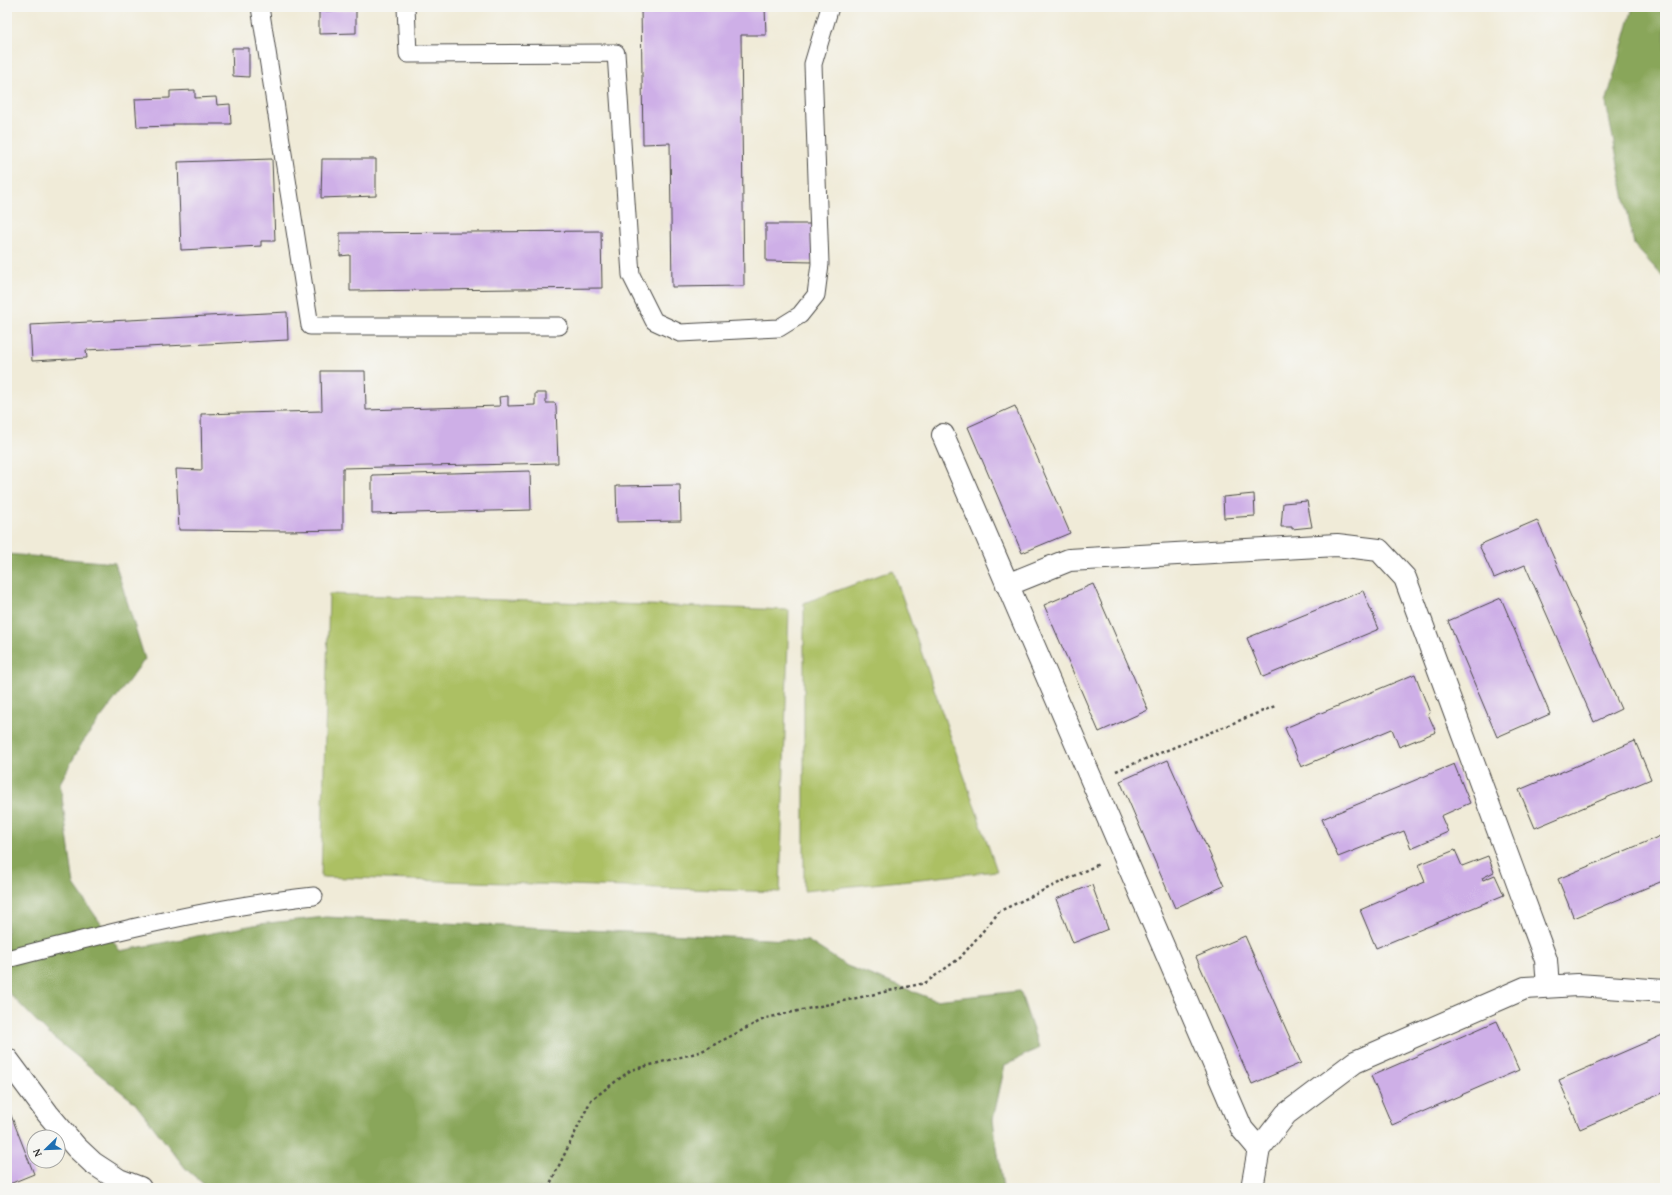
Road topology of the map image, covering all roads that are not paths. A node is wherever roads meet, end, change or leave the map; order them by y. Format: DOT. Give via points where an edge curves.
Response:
graph roads {
  1 [pos="260,7"];
  2 [pos="406,7"];
  3 [pos="830,7"];
  4 [pos="559,326"];
  5 [pos="943,435"];
  6 [pos="1007,585"];
  7 [pos="314,896"];
  8 [pos="7,959"];
  9 [pos="1548,986"];
  10 [pos="1665,991"];
  11 [pos="7,1059"];
  12 [pos="1259,1149"];
  13 [pos="140,1188"];
  14 [pos="1252,1188"];
  1 -- 4 [label="lane" via="310,326"];
  2 -- 3 [label="lane" via="408,54 616,53 631,275 654,320 680,333 779,328 800,315 816,295 820,264 813,64"];
  5 -- 6 [label="street"];
  6 -- 9 [label="street" via="1069,560 1337,545 1379,550 1405,578 1546,960"];
  6 -- 12 [label="street" via="1242,1129"];
  7 -- 8 [label="lane" via="125,929"];
  9 -- 10 [label="street" via="1578,985"];
  9 -- 12 [label="street" via="1525,988 1355,1062 1286,1114"];
  11 -- 13 [label="street" via="76,1147 93,1163 119,1180"];
  12 -- 14 [label="street"];
}
